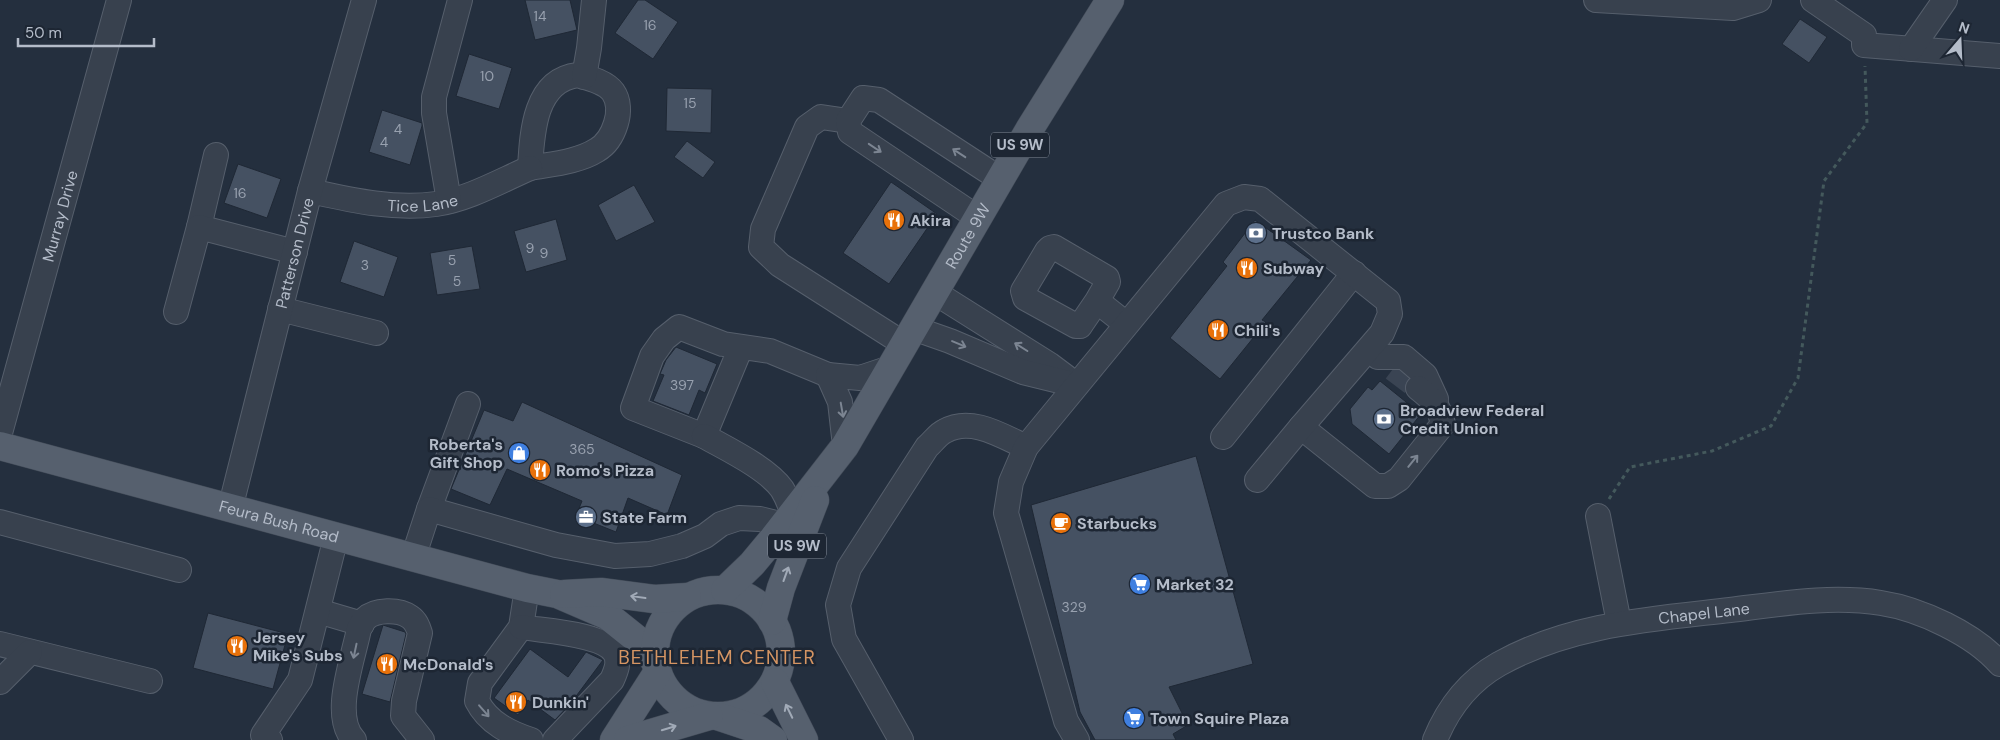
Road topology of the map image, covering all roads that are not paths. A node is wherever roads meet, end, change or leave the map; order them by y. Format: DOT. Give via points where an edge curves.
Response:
graph roads {
  1 [pos="119,0"];
  2 [pos="364,0"];
  3 [pos="460,0"];
  4 [pos="594,0"];
  5 [pos="1110,0"];
  6 [pos="1596,0"];
  7 [pos="1759,0"];
  8 [pos="1813,0"];
  9 [pos="1945,0"];
  10 [pos="1635,2"];
  11 [pos="1911,49"];
  12 [pos="2000,56"];
  13 [pos="584,77"];
  14 [pos="848,121"];
  15 [pos="216,154"];
  16 [pos="530,168"];
  17 [pos="1000,179"];
  18 [pos="310,191"];
  19 [pos="449,201"];
  20 [pos="978,218"];
  21 [pos="199,227"];
  22 [pos="294,252"];
  23 [pos="1354,273"];
  24 [pos="934,292"];
  25 [pos="1097,301"];
  26 [pos="280,309"];
  27 [pos="176,312"];
  28 [pos="1126,324"];
  29 [pos="376,333"];
  30 [pos="908,336"];
  31 [pos="740,347"];
  32 [pos="1380,358"];
  33 [pos="890,368"];
  34 [pos="828,375"];
  35 [pos="1076,385"];
  36 [pos="1418,388"];
  37 [pos="468,404"];
  38 [pos="1440,410"];
  39 [pos="1300,427"];
  40 [pos="0,433"];
  41 [pos="704,436"];
  42 [pos="1223,436"];
  43 [pos="0,446"];
  44 [pos="845,446"];
  45 [pos="1026,447"];
  46 [pos="826,473"];
  47 [pos="1257,480"];
  48 [pos="230,509"];
  49 [pos="429,509"];
  50 [pos="1598,516"];
  51 [pos="788,519"];
  52 [pos="0,522"];
  53 [pos="336,537"];
  54 [pos="413,558"];
  55 [pos="179,570"];
  56 [pos="527,588"];
  57 [pos="725,590"];
  58 [pos="557,594"];
  59 [pos="687,597"];
  60 [pos="318,612"];
  61 [pos="410,616"];
  62 [pos="772,620"];
  63 [pos="1619,623"];
  64 [pos="362,624"];
  65 [pos="522,627"];
  66 [pos="0,644"];
  67 [pos="30,652"];
  68 [pos="2000,664"];
  69 [pos="656,667"];
  70 [pos="150,681"];
  71 [pos="0,682"];
  72 [pos="775,682"];
  73 [pos="714,716"];
  74 [pos="264,738"];
  75 [pos="354,740"];
  76 [pos="405,740"];
  77 [pos="422,740"];
  78 [pos="531,740"];
  79 [pos="555,740"];
  80 [pos="614,740"];
  81 [pos="628,740"];
  82 [pos="773,740"];
  83 [pos="804,740"];
  84 [pos="901,740"];
  85 [pos="1077,740"];
  86 [pos="1435,740"];
  1 -- 40 [label="street, Murray Drive"];
  2 -- 18 [label="street, Patterson Drive"];
  3 -- 19 [label="street" via="434,97"];
  4 -- 13 [label="street"];
  5 -- 17 [label="main road, Route 9W / US 9W"];
  6 -- 10 [label="street"];
  7 -- 10 [label="street" via="1732,8"];
  8 -- 11 [label="street" via="1864,35 1864,45"];
  9 -- 11 [label="street"];
  11 -- 12 [label="street"];
  13 -- 16 [label="street" via="568,76 548,91 532,132"];
  13 -- 16 [label="street, Tice Lane" via="604,85 616,100 616,124 608,138 596,151"];
  17 -- 14 [label="street, one-way" via="879,100 863,98"];
  14 -- 20 [label="street, one-way" via="850,132"];
  14 -- 30 [label="street" via="821,117 807,127 763,228 761,247 780,265"];
  15 -- 21 [label="street"];
  16 -- 19 [label="street, Tice Lane"];
  17 -- 20 [label="main road, Route 9W / US 9W"];
  18 -- 19 [label="street, Tice Lane" via="403,206"];
  18 -- 22 [label="street, Patterson Drive"];
  20 -- 24 [label="main road, Route 9W / US 9W"];
  21 -- 22 [label="street"];
  21 -- 27 [label="street"];
  22 -- 26 [label="street, Patterson Drive"];
  23 -- 28 [label="street" via="1260,199 1244,197 1226,204"];
  23 -- 32 [label="street" via="1388,301 1390,314 1382,333"];
  23 -- 42 [label="street"];
  24 -- 30 [label="main road, Route 9W / US 9W"];
  35 -- 24 [label="street, one-way"];
  25 -- 28 [label="street"];
  26 -- 29 [label="street"];
  26 -- 48 [label="street, Patterson Drive"];
  28 -- 35 [label="street"];
  30 -- 33 [label="main road, Route 9W / US 9W"];
  30 -- 35 [label="street, one-way" via="950,341 1024,372"];
  31 -- 34 [label="street" via="770,351"];
  31 -- 41 [label="street"];
  31 -- 41 [label="street" via="679,327 664,339 646,370 632,408"];
  32 -- 38 [label="street" via="1404,357 1425,375"];
  32 -- 39 [label="street"];
  33 -- 34 [label="street" via="860,378"];
  33 -- 44 [label="main road, Route 9W / US 9W"];
  34 -- 44 [label="street, one-way" via="840,402"];
  35 -- 45 [label="street"];
  36 -- 38 [label="street"];
  37 -- 49 [label="street"];
  39 -- 38 [label="street, one-way" via="1375,486 1388,486 1443,424"];
  39 -- 47 [label="street"];
  41 -- 51 [label="street" via="773,479 787,497"];
  43 -- 48 [label="main road, Feura Bush Road"];
  44 -- 46 [label="main road, Route 9W / US 9W"];
  45 -- 84 [label="street" via="989,430 963,425 944,431 928,447 849,568 838,605 844,639"];
  45 -- 85 [label="street" via="1011,482 1006,513 1066,721"];
  46 -- 51 [label="main road, Route 9W / US 9W"];
  62 -- 46 [label="main road, Route 9W / US 9W, one-way" via="791,559"];
  48 -- 53 [label="main road, Feura Bush Road"];
  49 -- 51 [label="street" via="556,545 615,556 650,554 682,546 705,536 721,524 739,518"];
  49 -- 54 [label="street"];
  50 -- 63 [label="street"];
  51 -- 57 [label="main road, Route 9W / US 9W" via="752,564"];
  52 -- 55 [label="street"];
  53 -- 54 [label="main road, Feura Bush Road"];
  53 -- 60 [label="street"];
  54 -- 56 [label="main road, Feura Bush Road"];
  56 -- 58 [label="main road, Feura Bush Road"];
  56 -- 65 [label="street"];
  57 -- 59 [label="main road" via="705,591"];
  57 -- 62 [label="main road" via="744,595 760,605"];
  59 -- 58 [label="main road, Feura Bush Road, one-way" via="654,599 601,592"];
  58 -- 69 [label="main road, Feura Bush Road" via="608,616 638,640"];
  59 -- 69 [label="main road" via="672,608 661,624 655,641"];
  60 -- 64 [label="street"];
  60 -- 74 [label="street" via="300,680"];
  61 -- 64 [label="street" via="378,612"];
  61 -- 76 [label="street" via="415,634 392,721 395,730"];
  61 -- 77 [label="street" via="418,624 420,634 403,716"];
  62 -- 72 [label="main road" via="780,640 781,661"];
  63 -- 68 [label="street, Chapel Lane" via="1808,601 1858,600 1920,612 1961,633"];
  63 -- 86 [label="street, Chapel Lane" via="1532,648 1498,664 1462,693 1443,721"];
  64 -- 75 [label="street, one-way" via="342,706 343,722"];
  65 -- 78 [label="street, one-way" via="480,683 477,702 480,709 508,732"];
  65 -- 79 [label="street" via="590,638 615,653 617,662 612,680"];
  66 -- 67 [label="street"];
  67 -- 70 [label="street"];
  67 -- 71 [label="street"];
  69 -- 73 [label="main road" via="665,689 677,702 692,711"];
  69 -- 80 [label="main road"];
  72 -- 73 [label="main road" via="752,707 737,714"];
  83 -- 72 [label="main road, one-way"];
  81 -- 73 [label="main road, one-way"];
  73 -- 82 [label="main road" via="759,730"];
}
